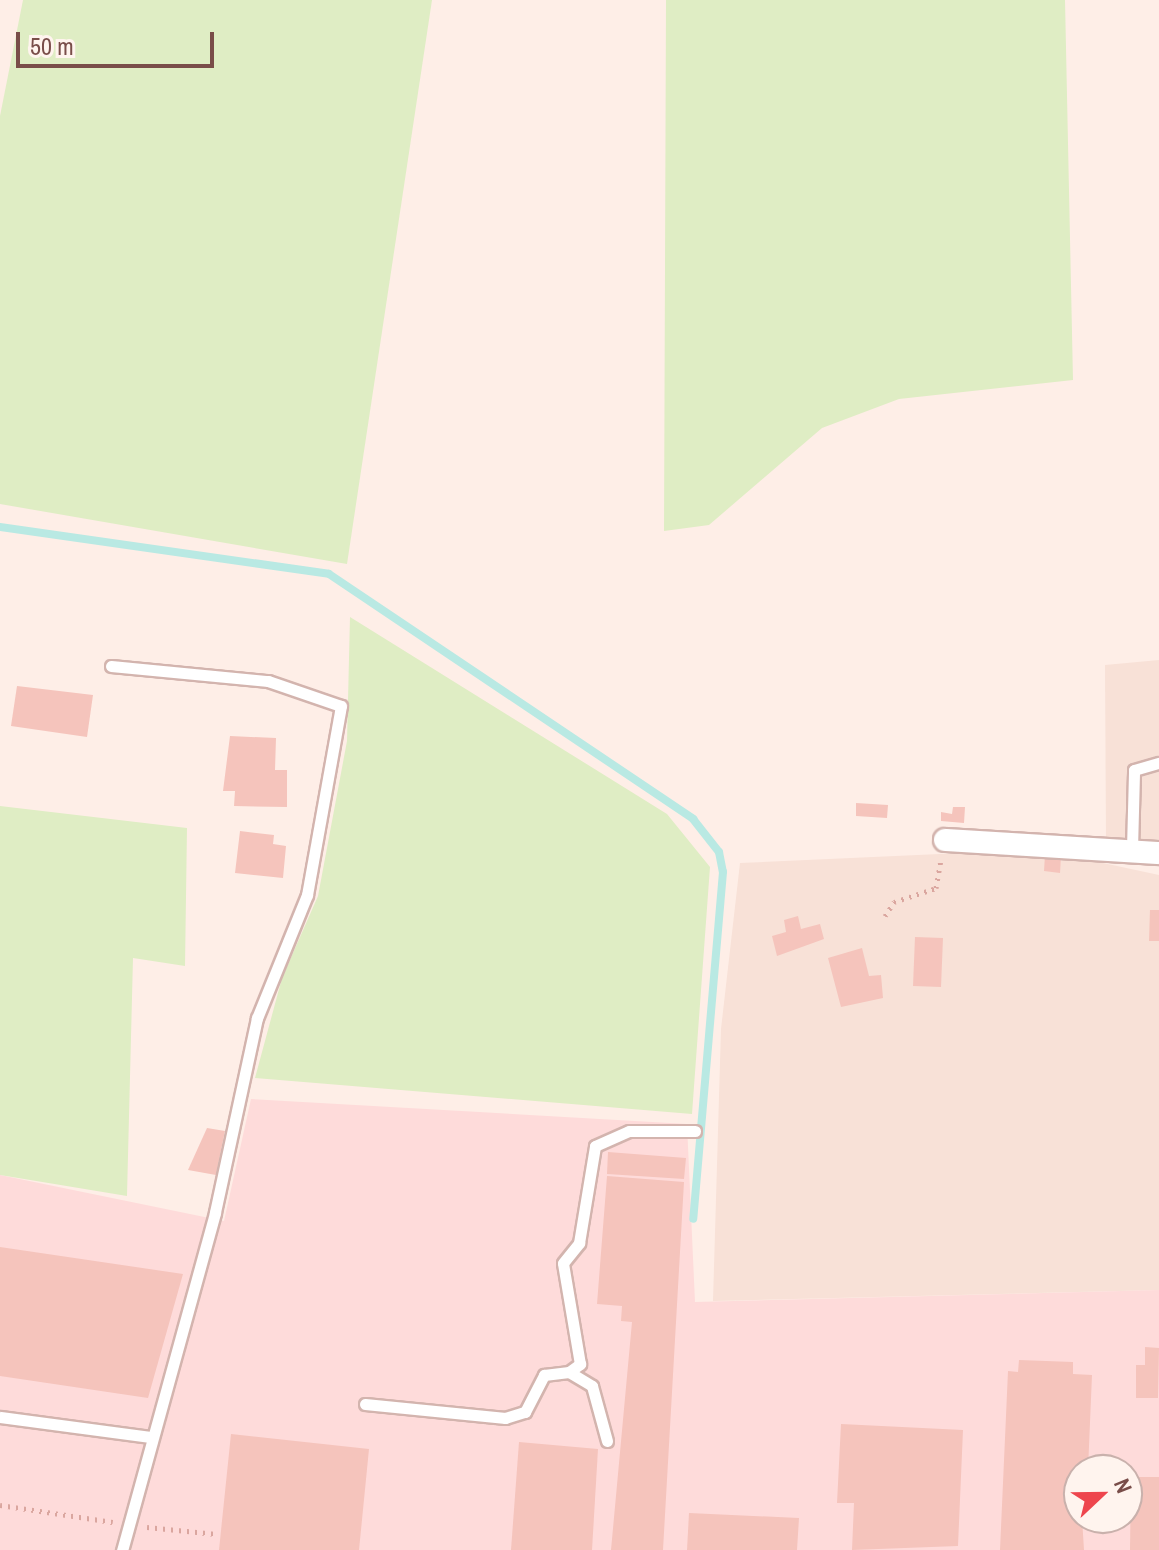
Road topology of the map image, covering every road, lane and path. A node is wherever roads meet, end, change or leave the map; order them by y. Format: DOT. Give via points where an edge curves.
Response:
graph roads {
  1 [pos="111,666"];
  2 [pos="1159,763"];
  3 [pos="945,840"];
  4 [pos="1132,849"];
  5 [pos="1159,853"];
  6 [pos="885,916"];
  7 [pos="695,1131"];
  8 [pos="569,1372"];
  9 [pos="365,1404"];
  10 [pos="0,1417"];
  11 [pos="149,1437"];
  12 [pos="607,1441"];
  13 [pos="122,1550"];
  1 -- 11 [label="lane" via="268,681 341,706 307,895 257,1018 215,1213"];
  2 -- 4 [label="lane" via="1134,770"];
  3 -- 4 [label="street"];
  3 -- 6 [label="path" via="936,888 894,902"];
  4 -- 5 [label="street"];
  7 -- 8 [label="lane" via="629,1131 595,1146 579,1243 563,1263 580,1364"];
  8 -- 9 [label="lane" via="544,1375 525,1412 505,1418"];
  8 -- 12 [label="lane" via="592,1386"];
  10 -- 11 [label="lane"];
  11 -- 13 [label="lane"];
}
